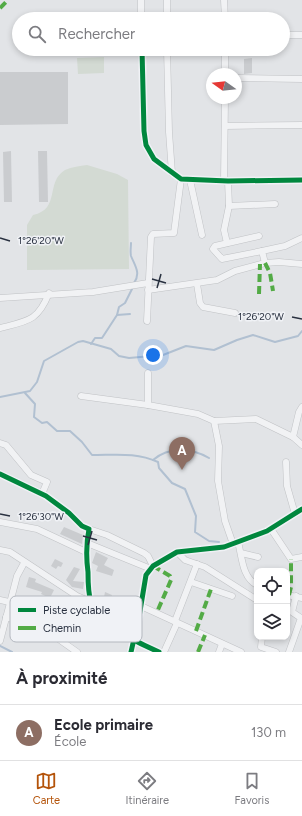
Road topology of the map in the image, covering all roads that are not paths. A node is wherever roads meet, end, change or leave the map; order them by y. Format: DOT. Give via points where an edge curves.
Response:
graph roads {
  1 [pos="140,0"];
  2 [pos="166,0"];
  3 [pos="224,0"];
  4 [pos="141,12"];
  5 [pos="167,12"];
  6 [pos="224,12"];
  7 [pos="290,35"];
  8 [pos="302,35"];
  9 [pos="142,56"];
  10 [pos="167,56"];
  11 [pos="225,56"];
  12 [pos="225,68"];
  13 [pos="242,78"];
  14 [pos="302,79"];
  15 [pos="225,104"];
  16 [pos="302,125"];
  17 [pos="225,126"];
  18 [pos="172,173"];
  19 [pos="180,179"];
  20 [pos="190,180"];
  21 [pos="302,180"];
  22 [pos="226,181"];
  23 [pos="275,204"];
  24 [pos="229,206"];
  25 [pos="202,235"];
  26 [pos="259,236"];
  27 [pos="302,238"];
  28 [pos="227,243"];
  29 [pos="262,251"];
  30 [pos="265,263"];
  31 [pos="302,264"];
  32 [pos="148,283"];
  33 [pos="196,284"];
  34 [pos="148,290"];
  35 [pos="49,293"];
  36 [pos="0,298"];
  37 [pos="235,313"];
  38 [pos="147,320"];
  39 [pos="0,328"];
  40 [pos="148,373"];
  41 [pos="81,396"];
  42 [pos="148,405"];
  43 [pos="302,408"];
  44 [pos="214,421"];
  45 [pos="299,427"];
  46 [pos="293,437"];
  47 [pos="0,443"];
  48 [pos="302,445"];
  49 [pos="286,462"];
  50 [pos="0,474"];
  51 [pos="42,494"];
  52 [pos="302,509"];
  53 [pos="294,514"];
  54 [pos="0,522"];
  55 [pos="89,529"];
  56 [pos="271,529"];
  57 [pos="87,543"];
  58 [pos="236,543"];
  59 [pos="0,550"];
  60 [pos="86,552"];
  61 [pos="177,552"];
  62 [pos="241,553"];
  63 [pos="258,557"];
  64 [pos="302,557"];
  65 [pos="24,563"];
  66 [pos="198,564"];
  67 [pos="152,568"];
  68 [pos="191,582"];
  69 [pos="254,583"];
  70 [pos="12,596"];
  71 [pos="77,596"];
  72 [pos="90,596"];
  73 [pos="232,596"];
  74 [pos="299,597"];
  75 [pos="254,598"];
  76 [pos="0,600"];
  77 [pos="142,600"];
  78 [pos="10,602"];
  79 [pos="142,606"];
  80 [pos="290,611"];
  81 [pos="6,617"];
  82 [pos="10,618"];
  83 [pos="176,622"];
  84 [pos="262,640"];
  85 [pos="0,641"];
  86 [pos="63,642"];
  87 [pos="134,642"];
  88 [pos="138,642"];
  89 [pos="222,644"];
  90 [pos="265,650"];
  91 [pos="77,652"];
  92 [pos="131,652"];
  93 [pos="159,652"];
  94 [pos="164,652"];
  95 [pos="219,652"];
  96 [pos="241,652"];
  97 [pos="276,652"];
  98 [pos="289,652"];
  1 -- 4 [label="street"];
  2 -- 5 [label="street"];
  3 -- 6 [label="street"];
  7 -- 8 [label="street"];
  9 -- 18 [label="street" via="146,146 154,159"];
  10 -- 18 [label="street"];
  11 -- 12 [label="street"];
  13 -- 14 [label="street"];
  15 -- 17 [label="street"];
  16 -- 17 [label="street"];
  17 -- 22 [label="street"];
  18 -- 19 [label="street"];
  19 -- 20 [label="street"];
  19 -- 32 [label="street" via="174,233 153,234 151,237"];
  20 -- 22 [label="street"];
  20 -- 25 [label="street"];
  21 -- 22 [label="street"];
  22 -- 24 [label="street"];
  23 -- 24 [label="street"];
  24 -- 28 [label="street" via="224,227"];
  26 -- 28 [label="street"];
  27 -- 29 [label="street" via="285,246"];
  28 -- 29 [label="street" via="214,248 220,258"];
  29 -- 30 [label="street"];
  30 -- 31 [label="street"];
  30 -- 33 [label="street" via="235,271 217,280"];
  32 -- 34 [label="street"];
  32 -- 35 [label="street" via="99,291"];
  33 -- 34 [label="street"];
  33 -- 37 [label="street" via="203,308"];
  34 -- 38 [label="street"];
  35 -- 36 [label="street"];
  35 -- 39 [label="street" via="38,314 20,323"];
  40 -- 42 [label="street"];
  41 -- 42 [label="street"];
  42 -- 44 [label="street" via="198,414"];
  43 -- 45 [label="street"];
  44 -- 46 [label="street" via="256,419"];
  44 -- 58 [label="street" via="220,450 218,481 225,521"];
  45 -- 46 [label="street"];
  46 -- 48 [label="street"];
  47 -- 51 [label="street" via="6,445 31,474 47,482"];
  49 -- 53 [label="street" via="287,486"];
  50 -- 51 [label="street"];
  51 -- 55 [label="street"];
  52 -- 53 [label="street"];
  53 -- 56 [label="street"];
  54 -- 60 [label="street" via="37,529"];
  55 -- 57 [label="street"];
  55 -- 67 [label="street" via="144,553 148,556"];
  56 -- 58 [label="street"];
  56 -- 64 [label="street" via="291,560"];
  57 -- 60 [label="street"];
  57 -- 67 [label="street"];
  58 -- 61 [label="street" via="215,549 186,549"];
  58 -- 62 [label="street"];
  59 -- 65 [label="street" via="10,552"];
  60 -- 72 [label="street"];
  61 -- 66 [label="street" via="185,560"];
  61 -- 67 [label="street"];
  62 -- 63 [label="street"];
  62 -- 69 [label="street" via="246,574"];
  65 -- 70 [label="street"];
  65 -- 71 [label="street"];
  66 -- 68 [label="street"];
  66 -- 75 [label="street"];
  67 -- 77 [label="street" via="146,575"];
  68 -- 73 [label="street"];
  68 -- 83 [label="street"];
  74 -- 80 [label="street"];
  76 -- 78 [label="street"];
  78 -- 81 [label="street"];
  79 -- 83 [label="street"];
  80 -- 98 [label="street" via="301,618"];
  81 -- 82 [label="street"];
  81 -- 85 [label="street"];
  83 -- 89 [label="street"];
  83 -- 94 [label="street"];
  84 -- 90 [label="street" via="261,646"];
  86 -- 91 [label="street"];
  87 -- 92 [label="street"];
  88 -- 93 [label="street"];
  89 -- 95 [label="street"];
  89 -- 96 [label="street"];
  90 -- 97 [label="street"];
}
